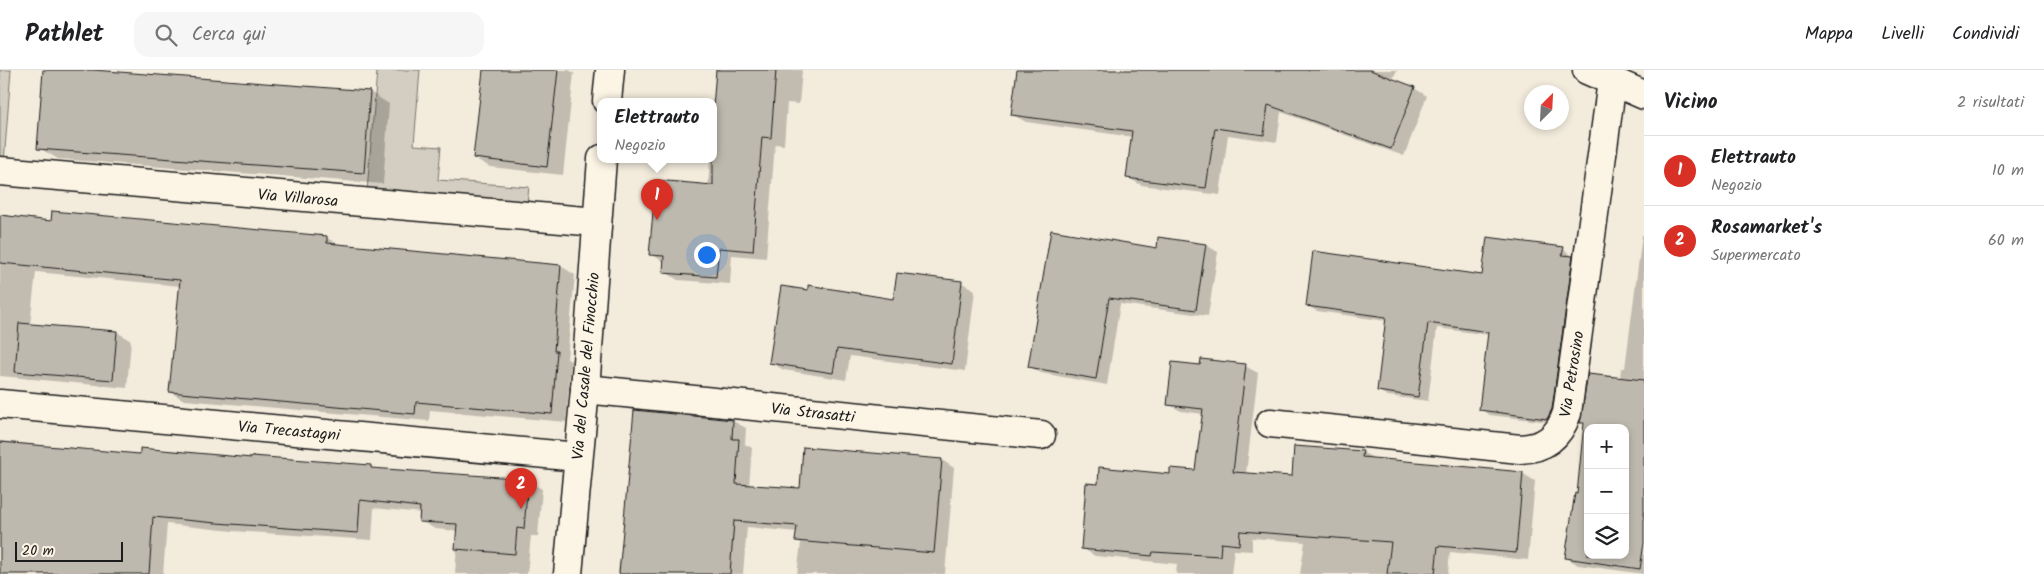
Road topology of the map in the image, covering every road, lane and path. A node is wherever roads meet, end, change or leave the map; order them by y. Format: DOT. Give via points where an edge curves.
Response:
graph roads {
  1 [pos="610,70"];
  2 [pos="1587,70"];
  3 [pos="1612,81"];
  4 [pos="1644,95"];
  5 [pos="608,98"];
  6 [pos="602,163"];
  7 [pos="0,172"];
  8 [pos="597,222"];
  9 [pos="585,388"];
  10 [pos="0,404"];
  11 [pos="1270,422"];
  12 [pos="1041,435"];
  13 [pos="578,457"];
  14 [pos="568,574"];
  1 -- 5 [label="street"];
  2 -- 3 [label="street"];
  3 -- 4 [label="street"];
  3 -- 11 [label="street, Via Petrosino" via="1567,412 1564,424 1552,440 1520,449"];
  6 -- 8 [label="street, Via del Casale del Finocchio"];
  7 -- 8 [label="street, Via Villarosa"];
  8 -- 9 [label="street, Via del Casale del Finocchio"];
  9 -- 12 [label="street, Via Strasatti"];
  9 -- 13 [label="street, Via del Casale del Finocchio"];
  10 -- 13 [label="street, Via Trecastagni"];
  13 -- 14 [label="street, Via del Casale del Finocchio"];
}
